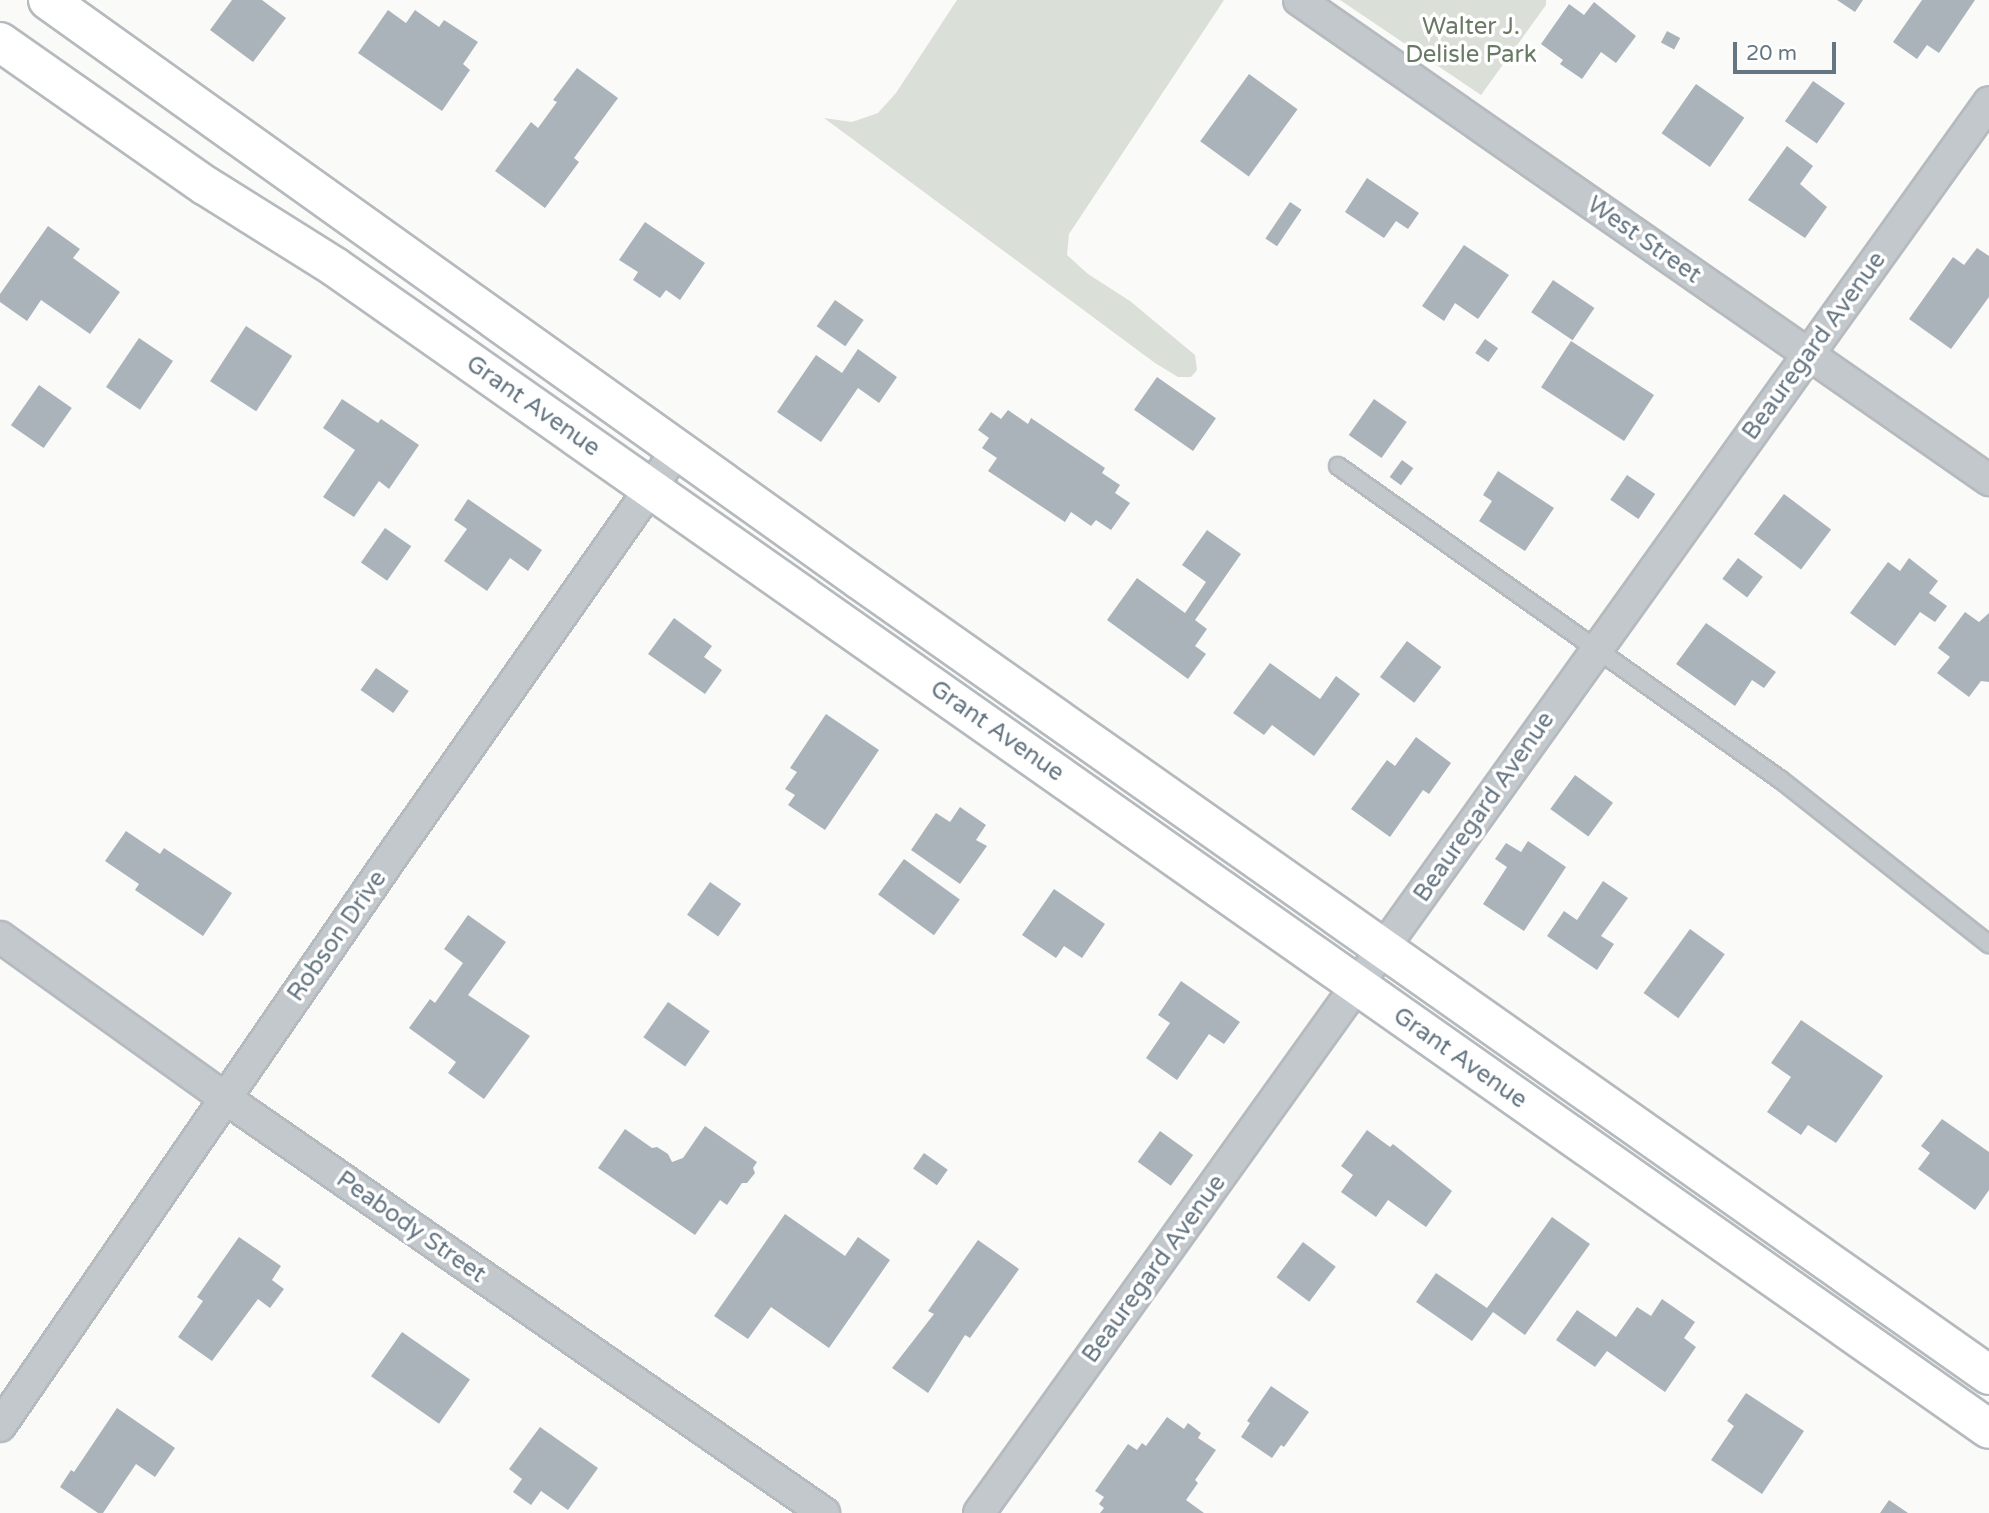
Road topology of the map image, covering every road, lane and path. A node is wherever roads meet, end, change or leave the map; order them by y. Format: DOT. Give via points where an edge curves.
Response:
graph roads {
  1 [pos="48,0"];
  2 [pos="1299,0"];
  3 [pos="0,42"];
  4 [pos="1989,102"];
  5 [pos="1808,354"];
  6 [pos="678,449"];
  7 [pos="1338,466"];
  8 [pos="1989,480"];
  9 [pos="650,489"];
  10 [pos="1595,649"];
  11 [pos="0,937"];
  12 [pos="1989,944"];
  13 [pos="1384,949"];
  14 [pos="1357,987"];
  15 [pos="225,1098"];
  16 [pos="1989,1375"];
  17 [pos="0,1426"];
  18 [pos="1989,1429"];
  19 [pos="824,1513"];
  20 [pos="979,1513"];
  1 -- 6 [label="main road, Grant Avenue"];
  2 -- 5 [label="street, West Street"];
  3 -- 9 [label="main road, Grant Avenue" via="206,186 335,267"];
  4 -- 5 [label="street, Beauregard Avenue"];
  5 -- 8 [label="street, West Street"];
  5 -- 10 [label="street, Beauregard Avenue"];
  6 -- 9 [label="street, Robson Drive"];
  6 -- 13 [label="main road, Grant Avenue"];
  7 -- 10 [label="lane"];
  9 -- 14 [label="main road, Grant Avenue"];
  9 -- 15 [label="street, Robson Drive"];
  10 -- 12 [label="lane" via="1782,780"];
  10 -- 13 [label="street, Beauregard Avenue"];
  11 -- 15 [label="street, Peabody Street"];
  13 -- 14 [label="street, Beauregard Avenue"];
  13 -- 16 [label="main road, Grant Avenue"];
  14 -- 18 [label="main road, Grant Avenue"];
  14 -- 20 [label="street, Beauregard Avenue"];
  15 -- 17 [label="street, Robson Drive"];
  15 -- 19 [label="street, Peabody Street"];
}
